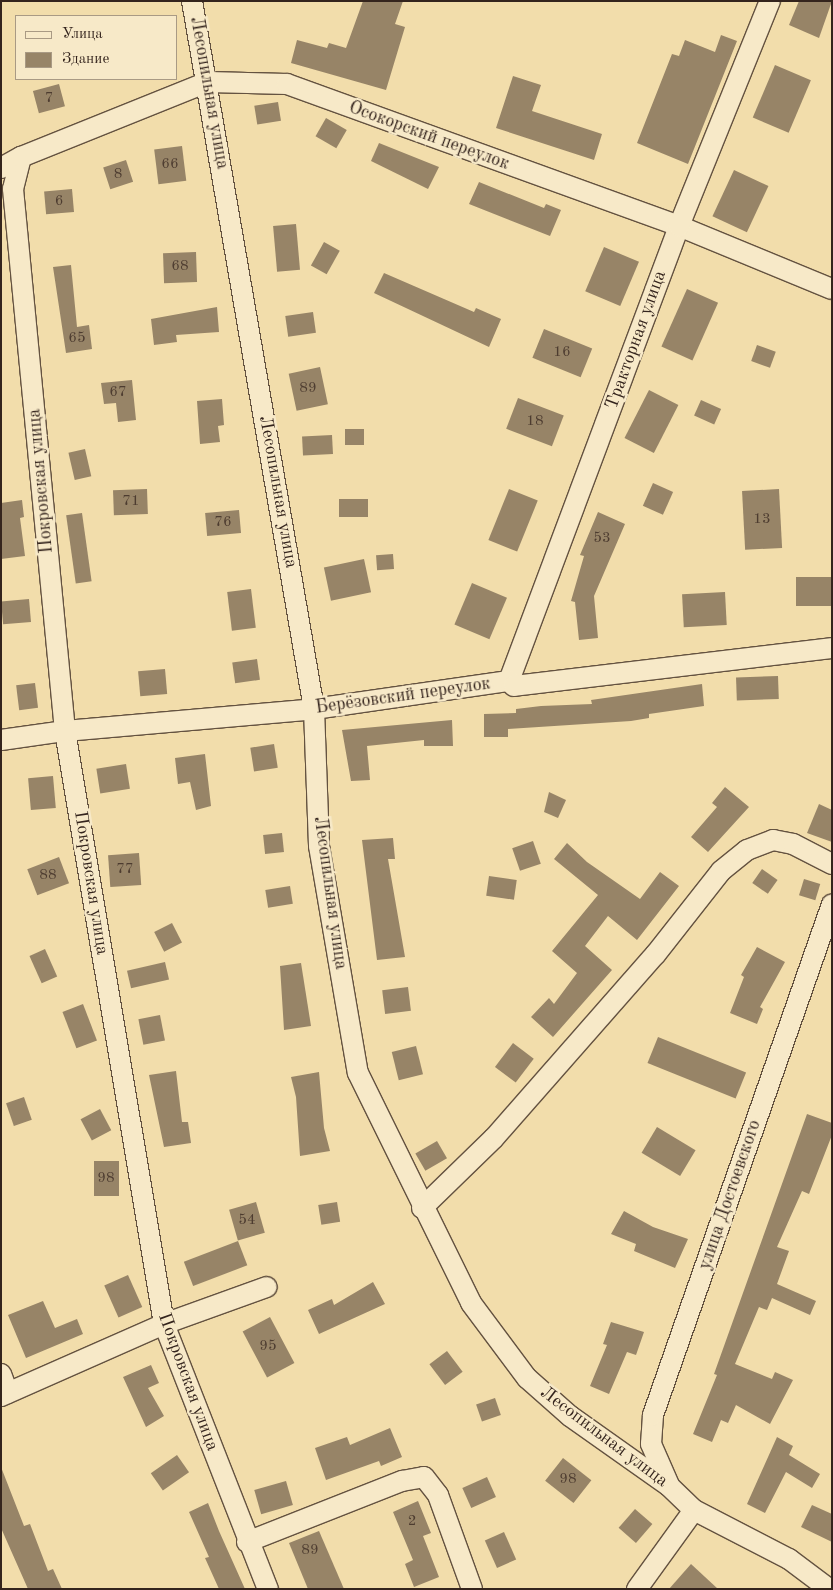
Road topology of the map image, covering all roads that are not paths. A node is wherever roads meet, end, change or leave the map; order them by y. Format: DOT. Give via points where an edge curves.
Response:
graph roads {
  1 [pos="192,1"];
  2 [pos="770,1"];
  3 [pos="208,82"];
  4 [pos="21,157"];
  5 [pos="1,168"];
  6 [pos="679,226"];
  7 [pos="832,289"];
  8 [pos="832,648"];
  9 [pos="509,681"];
  10 [pos="314,708"];
  11 [pos="66,731"];
  12 [pos="1,740"];
  13 [pos="832,864"];
  14 [pos="832,904"];
  15 [pos="422,1208"];
  16 [pos="267,1287"];
  17 [pos="164,1324"];
  18 [pos="1,1374"];
  19 [pos="5,1394"];
  20 [pos="669,1486"];
  21 [pos="694,1510"];
  22 [pos="247,1542"];
  23 [pos="268,1589"];
  24 [pos="472,1589"];
  25 [pos="637,1589"];
  26 [pos="829,1589"];
  1 -- 3 [label="street, Лесопильная улица"];
  2 -- 6 [label="street, Тракторная улица"];
  3 -- 4 [label="street, Осокорский переулок"];
  3 -- 6 [label="street, Осокорский переулок" via="287,84"];
  3 -- 10 [label="street, Лесопильная улица"];
  4 -- 5 [label="street, Осокорский переулок"];
  4 -- 11 [label="street, Покровская улица" via="13,189"];
  6 -- 7 [label="street, Осокорский переулок"];
  6 -- 9 [label="street, Тракторная улица"];
  8 -- 9 [label="street, Берёзовский переулок" via="514,686"];
  9 -- 10 [label="street, Берёзовский переулок"];
  10 -- 11 [label="street, Берёзовский переулок"];
  10 -- 15 [label="street, Лесопильная улица" via="319,846 358,1073"];
  11 -- 12 [label="street, Берёзовский переулок"];
  11 -- 17 [label="street, Покровская улица"];
  13 -- 15 [label="street" via="793,844 772,840 748,850 721,871 655,955 494,1138"];
  14 -- 20 [label="street, улица Достоевского" via="654,1415 651,1444"];
  15 -- 20 [label="street, Лесопильная улица" via="471,1304 527,1378 570,1416"];
  16 -- 17 [label="street"];
  17 -- 19 [label="street"];
  17 -- 22 [label="street, Покровская улица"];
  18 -- 19 [label="street"];
  20 -- 21 [label="street, Лесопильная улица"];
  21 -- 25 [label="street"];
  21 -- 26 [label="street, Лесопильная улица" via="789,1559"];
  22 -- 23 [label="street, Покровская улица"];
  22 -- 24 [label="street" via="402,1481 424,1477 438,1495"];
}
